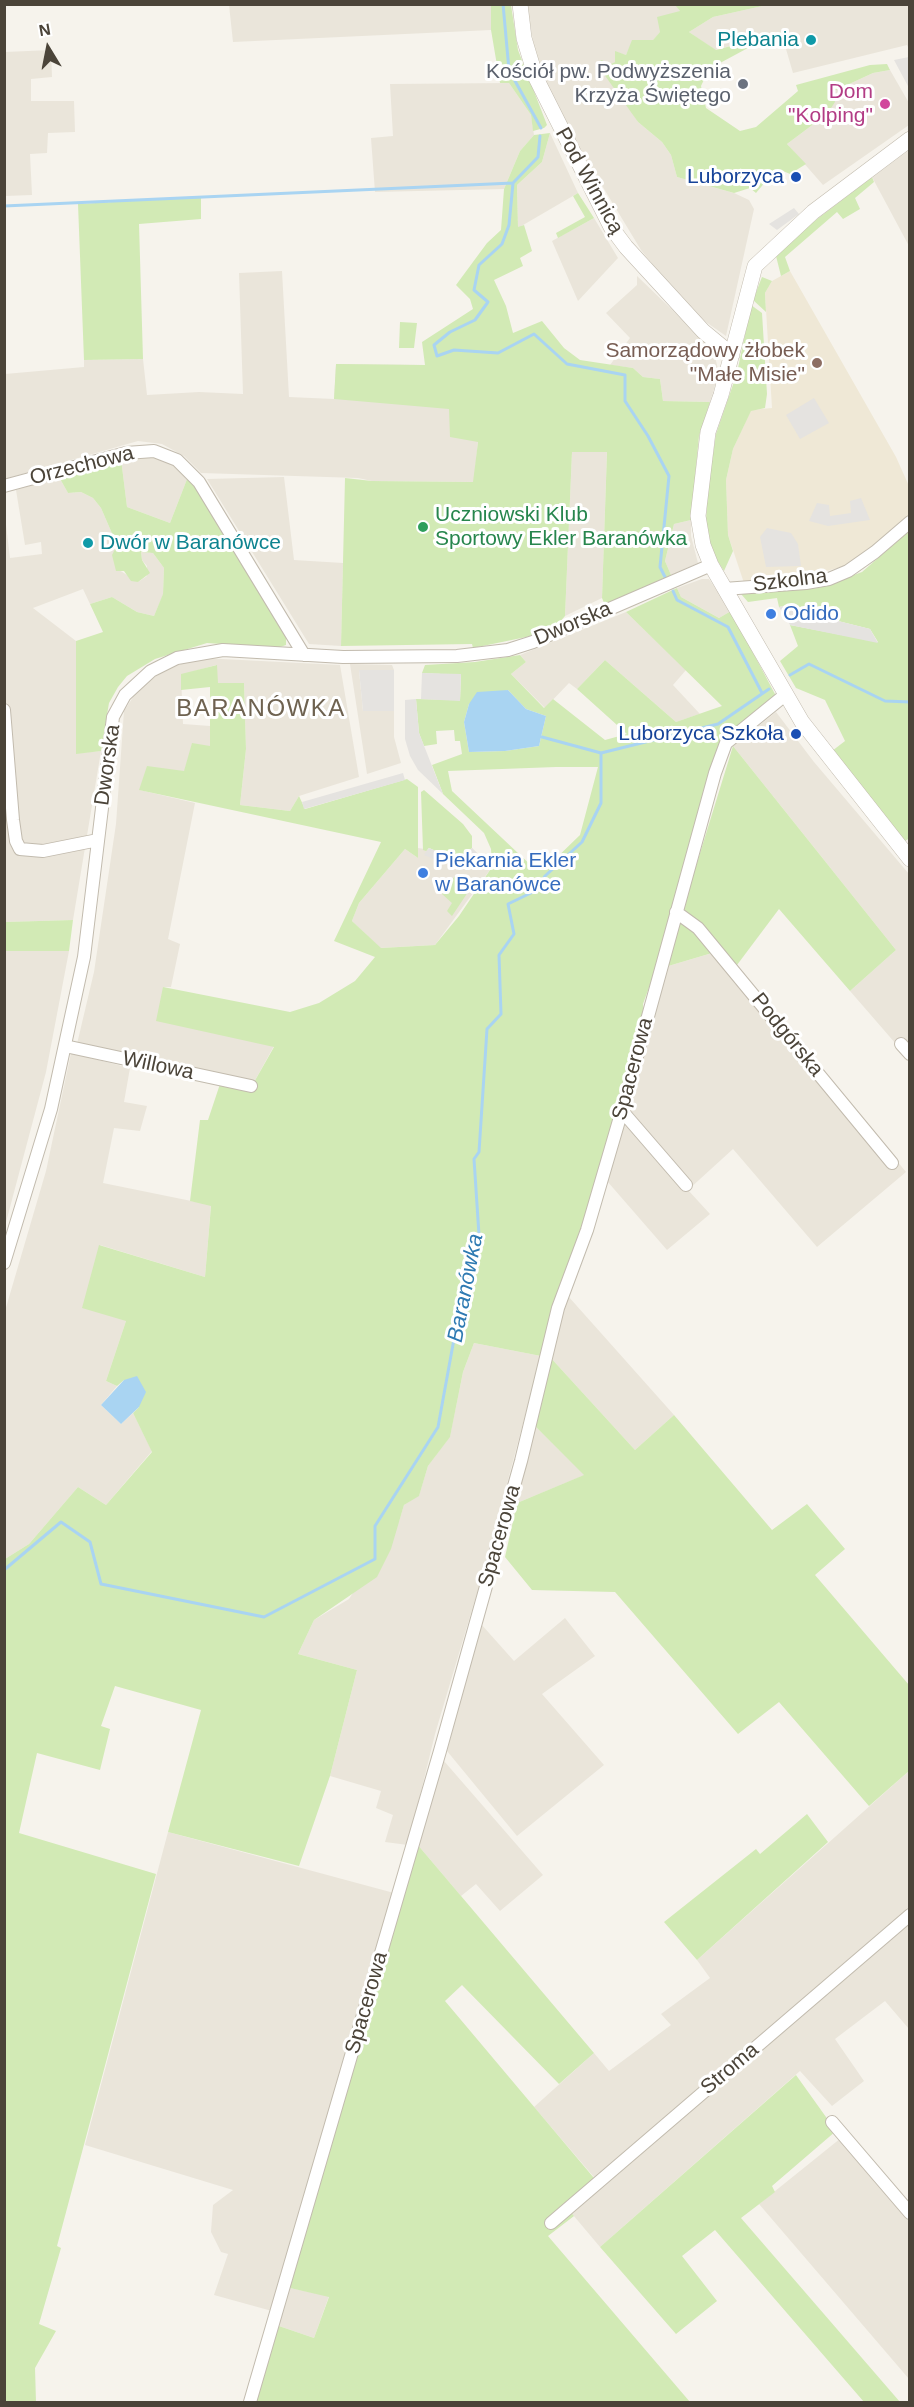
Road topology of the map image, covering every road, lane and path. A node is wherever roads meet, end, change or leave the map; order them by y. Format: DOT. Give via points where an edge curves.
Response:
graph roads {
  1 [pos="520,4"];
  2 [pos="909,139"];
  3 [pos="732,355"];
  4 [pos="4,486"];
  5 [pos="909,522"];
  6 [pos="711,565"];
  7 [pos="724,589"];
  8 [pos="304,655"];
  9 [pos="785,694"];
  10 [pos="4,710"];
  11 [pos="98,840"];
  12 [pos="909,859"];
  13 [pos="676,912"];
  14 [pos="65,1046"];
  15 [pos="251,1086"];
  16 [pos="622,1111"];
  17 [pos="891,1163"];
  18 [pos="687,1185"];
  19 [pos="4,1263"];
  20 [pos="909,1915"];
  21 [pos="832,2122"];
  22 [pos="909,2213"];
  23 [pos="550,2223"];
  24 [pos="250,2403"];
  1 -- 3 [label="street, Pod Winnicą" via="524,38 536,78 611,227 696,322"];
  2 -- 3 [label="street" via="813,212 755,266"];
  3 -- 6 [label="street" via="708,432 698,506 700,537"];
  4 -- 8 [label="street, Orzechowa" via="126,453 154,451 177,460 199,482"];
  5 -- 7 [label="street, Szkolna" via="875,552 829,579"];
  6 -- 7 [label="street"];
  6 -- 8 [label="street, Dworska" via="508,650 457,656"];
  7 -- 9 [label="street"];
  8 -- 11 [label="street, Dworska" via="223,650 177,658 151,671 125,695 113,717"];
  9 -- 12 [label="street" via="813,740"];
  9 -- 13 [label="street, Spacerowa" via="726,743"];
  10 -- 11 [label="street" via="13,827 20,849 43,851"];
  11 -- 14 [label="street, Dworska" via="84,957"];
  13 -- 16 [label="street, Spacerowa"];
  13 -- 17 [label="street, Podgórska" via="698,928"];
  14 -- 15 [label="street, Willowa"];
  14 -- 19 [label="street, Dworska" via="51,1109"];
  16 -- 18 [label="street"];
  16 -- 24 [label="street, Spacerowa" via="587,1230 558,1308 521,1461 438,1761"];
  20 -- 23 [label="street, Stroma"];
  21 -- 22 [label="street"];
}
